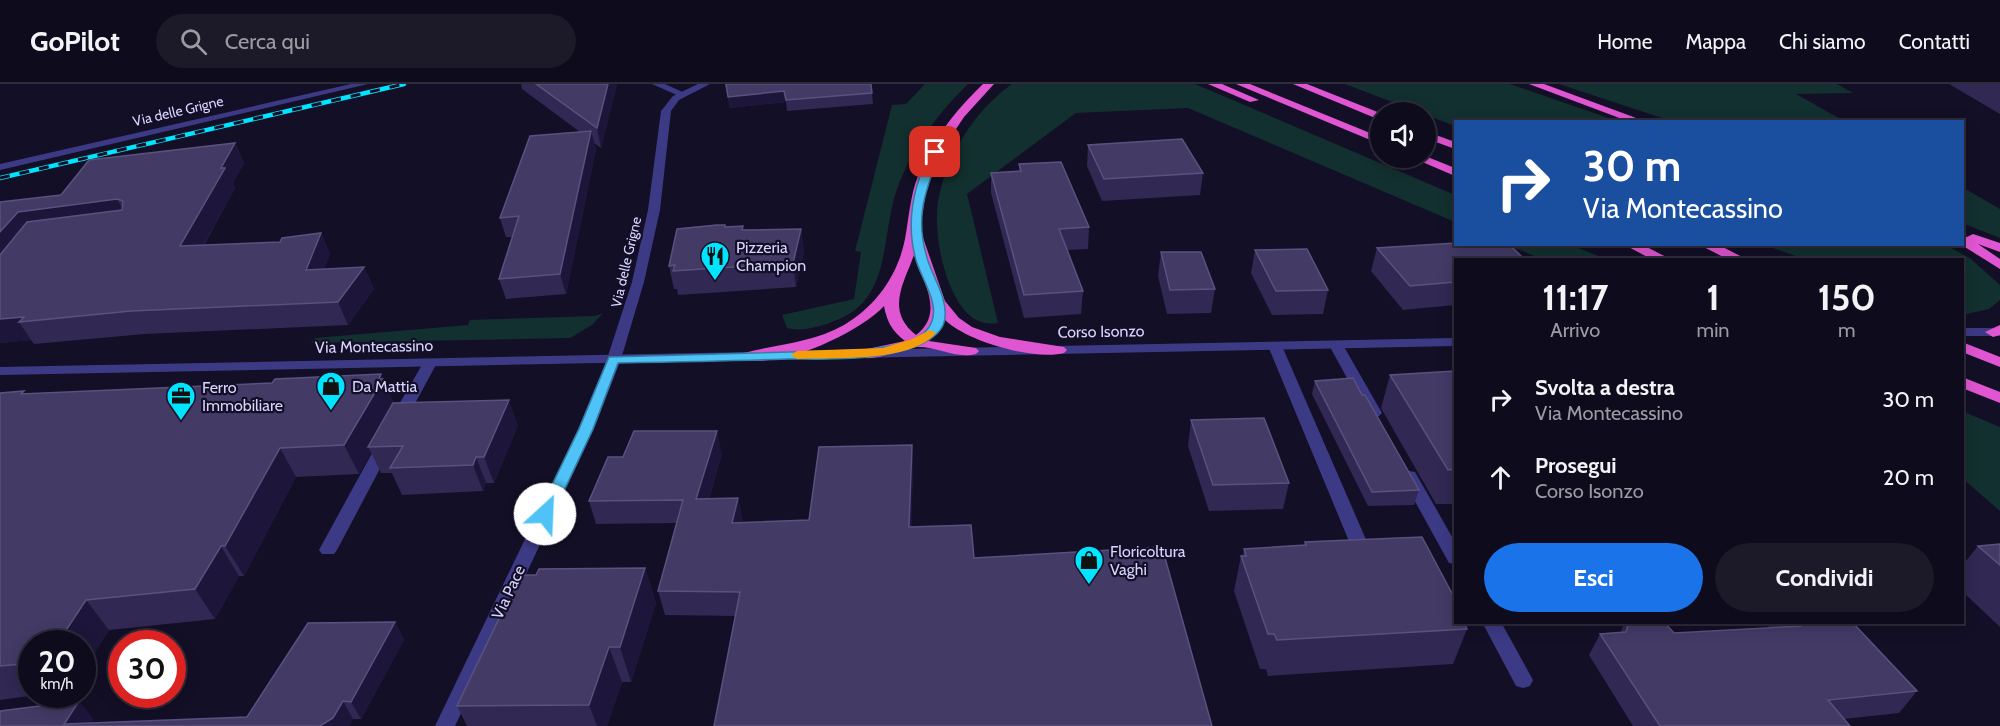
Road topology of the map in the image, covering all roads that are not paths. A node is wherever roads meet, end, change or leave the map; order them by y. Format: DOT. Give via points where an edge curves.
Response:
graph roads {
  1 [pos="363,84"];
  2 [pos="657,84"];
  3 [pos="705,84"];
  4 [pos="989,84"];
  5 [pos="995,84"];
  6 [pos="1213,84"];
  7 [pos="1241,84"];
  8 [pos="1298,84"];
  9 [pos="1323,84"];
  10 [pos="1534,84"];
  11 [pos="979,93"];
  12 [pos="682,94"];
  13 [pos="1363,110"];
  14 [pos="1370,113"];
  15 [pos="1636,120"];
  16 [pos="1335,123"];
  17 [pos="1370,137"];
  18 [pos="1436,138"];
  19 [pos="1454,146"];
  20 [pos="1436,165"];
  21 [pos="0,167"];
  22 [pos="1454,172"];
  23 [pos="914,225"];
  24 [pos="1964,235"];
  25 [pos="1964,241"];
  26 [pos="1634,246"];
  27 [pos="1709,246"];
  28 [pos="2000,248"];
  29 [pos="1660,258"];
  30 [pos="1737,258"];
  31 [pos="2000,265"];
  32 [pos="897,278"];
  33 [pos="939,304"];
  34 [pos="1998,331"];
  35 [pos="1964,332"];
  36 [pos="916,342"];
  37 [pos="1454,342"];
  38 [pos="1336,345"];
  39 [pos="1275,346"];
  40 [pos="1964,348"];
  41 [pos="1059,350"];
  42 [pos="971,351"];
  43 [pos="863,354"];
  44 [pos="748,356"];
  45 [pos="614,359"];
  46 [pos="2000,362"];
  47 [pos="430,363"];
  48 [pos="0,370"];
  49 [pos="1964,383"];
  50 [pos="2000,398"];
  51 [pos="1379,423"];
  52 [pos="1402,464"];
  53 [pos="328,550"];
  54 [pos="1454,556"];
  55 [pos="1366,559"];
  56 [pos="1492,624"];
  57 [pos="1523,680"];
  58 [pos="445,726"];
  1 -- 21 [label="street, Via delle Grigne"];
  2 -- 12 [label="street"];
  3 -- 12 [label="street, Via delle Grigne"];
  4 -- 11 [label="highway"];
  5 -- 11 [label="highway"];
  6 -- 16 [label="highway" via="1262,103"];
  7 -- 16 [label="highway"];
  8 -- 13 [label="highway"];
  9 -- 13 [label="highway"];
  10 -- 15 [label="highway"];
  11 -- 23 [label="highway" via="954,120 929,164 917,199"];
  12 -- 45 [label="street, Via delle Grigne" via="670,104 663,119 654,210 638,282"];
  13 -- 14 [label="highway"];
  16 -- 17 [label="highway"];
  18 -- 19 [label="highway"];
  20 -- 22 [label="highway"];
  23 -- 32 [label="highway"];
  23 -- 33 [label="highway"];
  24 -- 28 [label="highway"];
  25 -- 31 [label="highway"];
  26 -- 29 [label="highway"];
  27 -- 30 [label="highway"];
  32 -- 36 [label="highway" via="893,317 897,327"];
  32 -- 44 [label="highway" via="875,309 833,338 803,348"];
  33 -- 36 [label="highway" via="939,320 933,330"];
  33 -- 41 [label="highway" via="952,320 982,336"];
  34 -- 35 [label="street"];
  36 -- 42 [label="highway"];
  36 -- 43 [label="highway"];
  37 -- 38 [label="street, Corso Isonzo"];
  38 -- 39 [label="street, Corso Isonzo"];
  38 -- 51 [label="street"];
  39 -- 41 [label="street, Corso Isonzo"];
  39 -- 55 [label="street"];
  40 -- 46 [label="highway"];
  41 -- 42 [label="street, Corso Isonzo"];
  42 -- 43 [label="street, Corso Isonzo"];
  43 -- 44 [label="street, Corso Isonzo"];
  44 -- 45 [label="street, Via Montecassino"];
  45 -- 47 [label="street, Via Montecassino"];
  45 -- 58 [label="street, Via Pace" via="586,429"];
  47 -- 48 [label="street, Via Montecassino"];
  47 -- 53 [label="street"];
  49 -- 50 [label="highway"];
  52 -- 54 [label="street"];
  56 -- 57 [label="street"];
}
